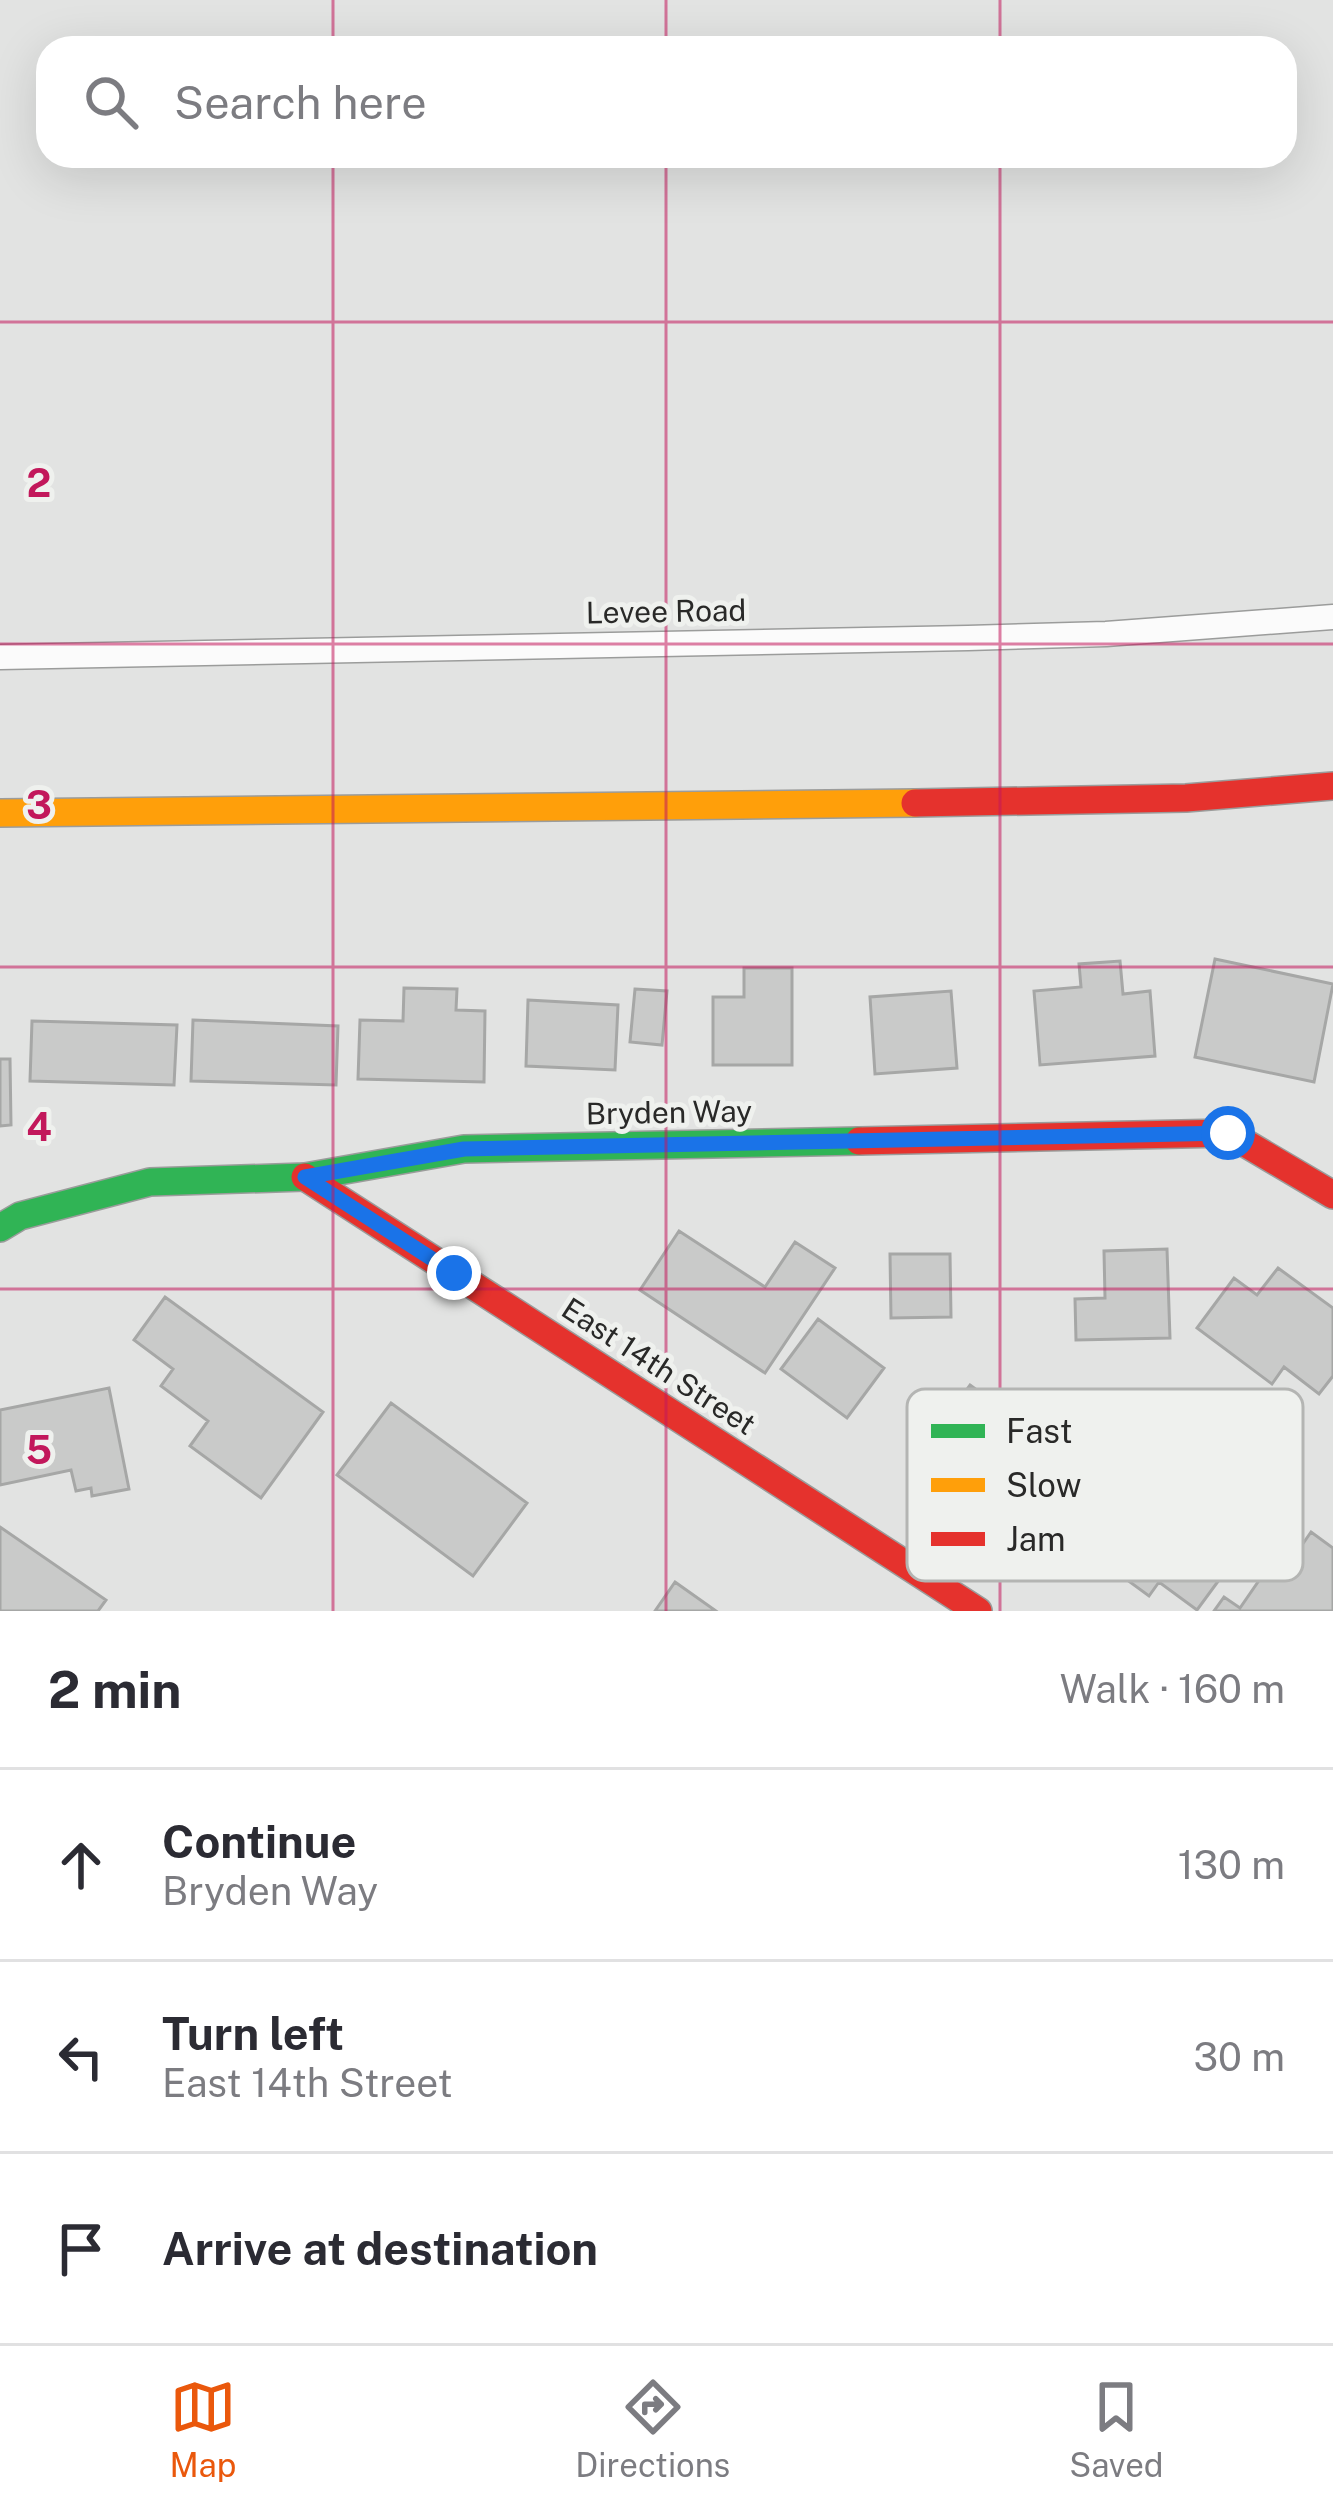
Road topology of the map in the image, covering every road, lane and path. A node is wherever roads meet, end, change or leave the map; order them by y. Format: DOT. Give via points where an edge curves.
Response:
graph roads {
  1 [pos="1333,617"];
  2 [pos="0,657"];
  3 [pos="1333,786"];
  4 [pos="0,813"];
  5 [pos="305,1177"];
  6 [pos="1333,1195"];
  7 [pos="0,1228"];
  8 [pos="907,1565"];
  9 [pos="931,1581"];
  10 [pos="978,1611"];
  1 -- 2 [label="lane, Levee Road" via="991,638"];
  3 -- 4 [label="main road" via="954,803"];
  5 -- 6 [label="main road, Bryden Way" via="464,1149 1228,1133"];
  5 -- 7 [label="main road, Bryden Way" via="150,1182"];
  5 -- 8 [label="main road, East 14th Street"];
  9 -- 10 [label="main road, East 14th Street"];
}
